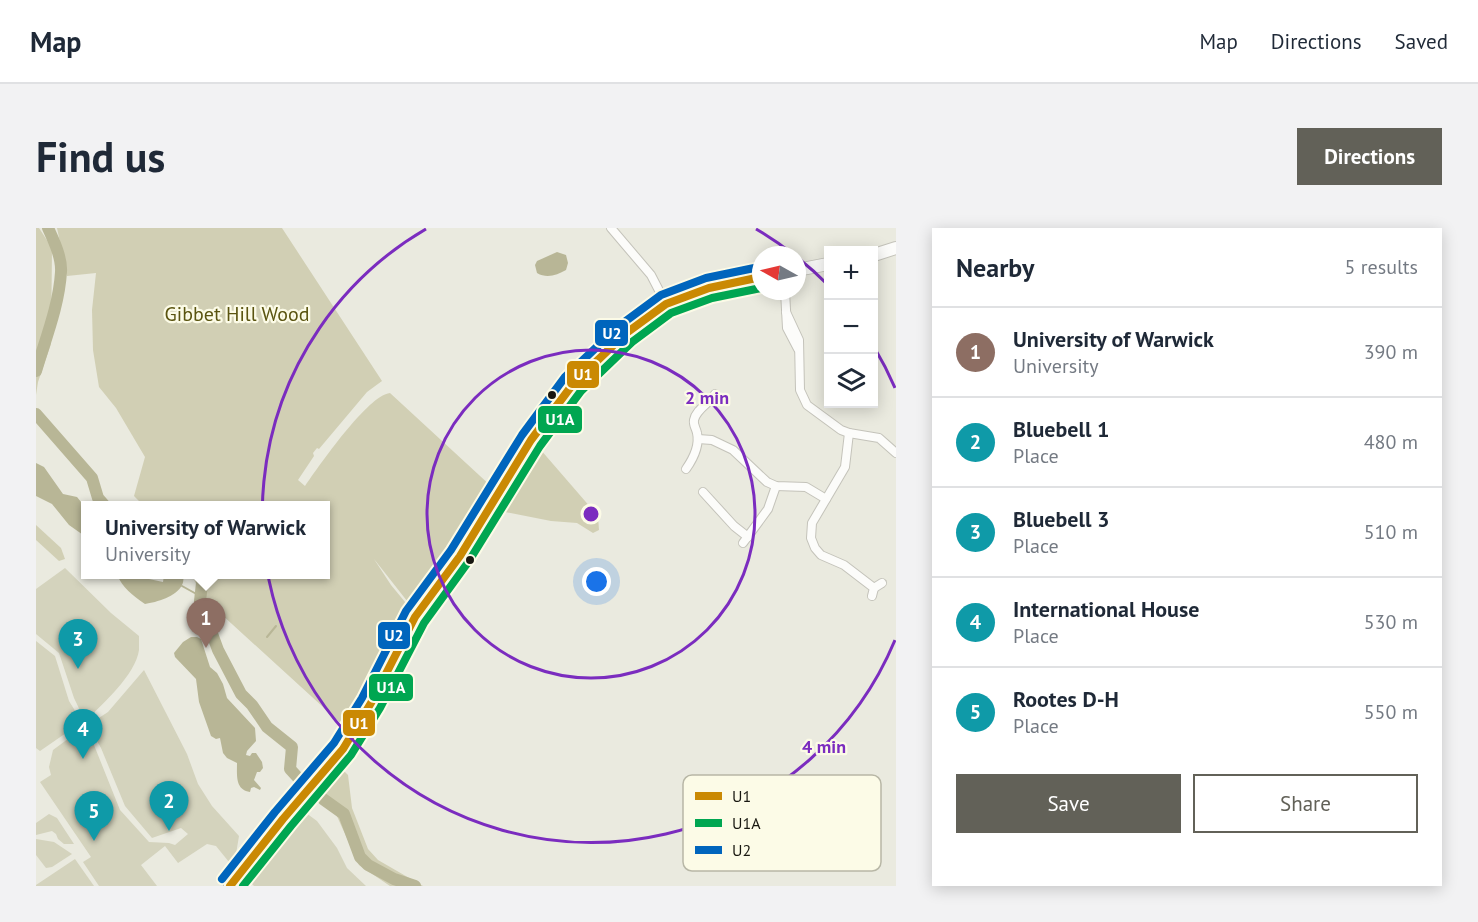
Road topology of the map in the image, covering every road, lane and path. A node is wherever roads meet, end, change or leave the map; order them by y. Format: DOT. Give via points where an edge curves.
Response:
graph roads {
  1 [pos="611,228"];
  2 [pos="896,248"];
  3 [pos="878,253"];
  4 [pos="824,265"];
  5 [pos="806,268"];
  6 [pos="752,279"];
  7 [pos="785,300"];
  8 [pos="666,304"];
  9 [pos="715,394"];
  10 [pos="849,433"];
  11 [pos="698,439"];
  12 [pos="896,453"];
  13 [pos="686,469"];
  14 [pos="776,486"];
  15 [pos="703,492"];
  16 [pos="826,499"];
  17 [pos="876,589"];
  18 [pos="231,886"];
  1 -- 8 [label="street" via="651,275"];
  2 -- 3 [label="street"];
  4 -- 5 [label="street"];
  6 -- 8 [label="street" via="710,288"];
  7 -- 10 [label="street" via="786,312 797,334 798,379 803,398 812,410"];
  8 -- 18 [label="street" via="605,353 549,414 460,556 415,617 371,704 343,749"];
  9 -- 11 [label="street" via="695,417"];
  10 -- 12 [label="street" via="879,438"];
  10 -- 16 [label="street" via="845,467"];
  11 -- 13 [label="street"];
  11 -- 14 [label="street" via="712,440 733,450 764,480"];
  14 -- 15 [label="street" via="768,509 746,540"];
  14 -- 16 [label="street" via="806,486"];
  16 -- 17 [label="street" via="811,527 815,548"];
}
